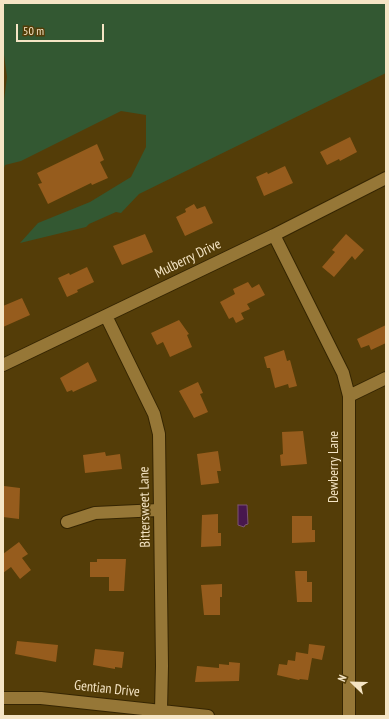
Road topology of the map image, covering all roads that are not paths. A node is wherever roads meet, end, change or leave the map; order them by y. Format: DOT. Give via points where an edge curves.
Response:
graph roads {
  1 [pos="386,178"];
  2 [pos="274,235"];
  3 [pos="106,316"];
  4 [pos="3,365"];
  5 [pos="386,378"];
  6 [pos="348,396"];
  7 [pos="159,510"];
  8 [pos="67,522"];
  9 [pos="3,698"];
  10 [pos="161,710"];
  11 [pos="208,716"];
  12 [pos="349,716"];
  1 -- 2 [label="street, Mulberry Drive"];
  2 -- 3 [label="street, Mulberry Drive"];
  2 -- 6 [label="street, Dewberry Lane" via="343,373"];
  3 -- 4 [label="street, Mulberry Drive"];
  3 -- 7 [label="street, Bittersweet Lane" via="154,414 159,434"];
  5 -- 6 [label="street"];
  6 -- 12 [label="street, Dewberry Lane"];
  7 -- 8 [label="street" via="95,513"];
  7 -- 10 [label="street, Bittersweet Lane"];
  9 -- 10 [label="street, Gentian Drive" via="41,698"];
  10 -- 11 [label="street, Gentian Drive"];
}
